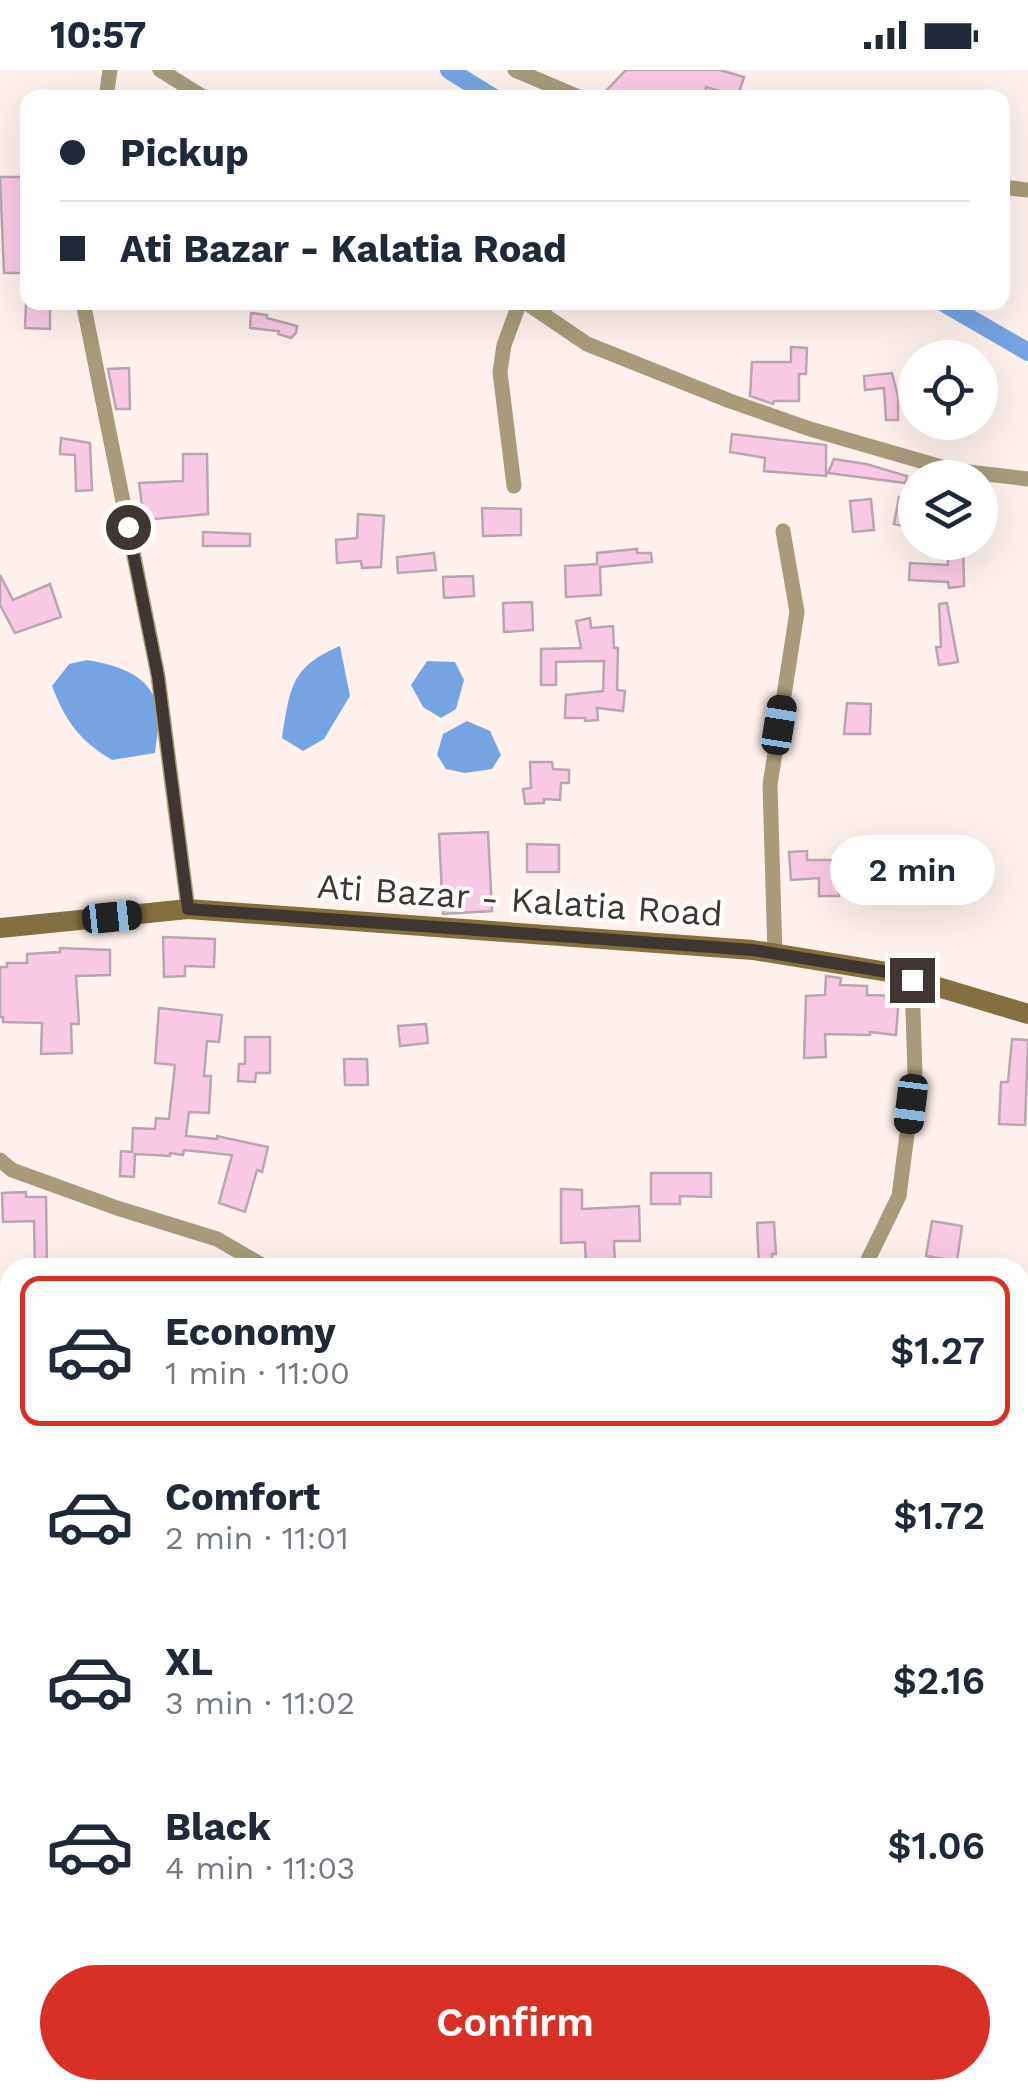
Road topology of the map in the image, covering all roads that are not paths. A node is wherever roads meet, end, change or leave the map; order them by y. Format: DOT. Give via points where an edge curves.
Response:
graph roads {
  1 [pos="160,70"];
  2 [pos="514,70"];
  3 [pos="192,90"];
  4 [pos="562,90"];
  5 [pos="85,310"];
  6 [pos="519,310"];
  7 [pos="534,310"];
  8 [pos="1028,479"];
  9 [pos="514,486"];
  10 [pos="783,531"];
  11 [pos="188,909"];
  12 [pos="0,928"];
  13 [pos="775,954"];
  14 [pos="912,980"];
  15 [pos="1028,1014"];
  16 [pos="4,1166"];
  17 [pos="250,1258"];
  18 [pos="869,1258"];
  1 -- 3 [label="street"];
  2 -- 4 [label="street"];
  5 -- 11 [label="street" via="158,676"];
  6 -- 9 [label="street" via="500,372"];
  7 -- 8 [label="street" via="587,344 762,412 952,470"];
  10 -- 13 [label="street" via="798,612 770,785"];
  11 -- 12 [label="main road, Ati Bazar - Kalatia Road"];
  11 -- 13 [label="main road, Ati Bazar - Kalatia Road"];
  13 -- 14 [label="main road, Ati Bazar - Kalatia Road"];
  14 -- 15 [label="main road, Ati Bazar - Kalatia Road"];
  14 -- 18 [label="street" via="915,1073 899,1196"];
  16 -- 17 [label="street" via="218,1240"];
}
